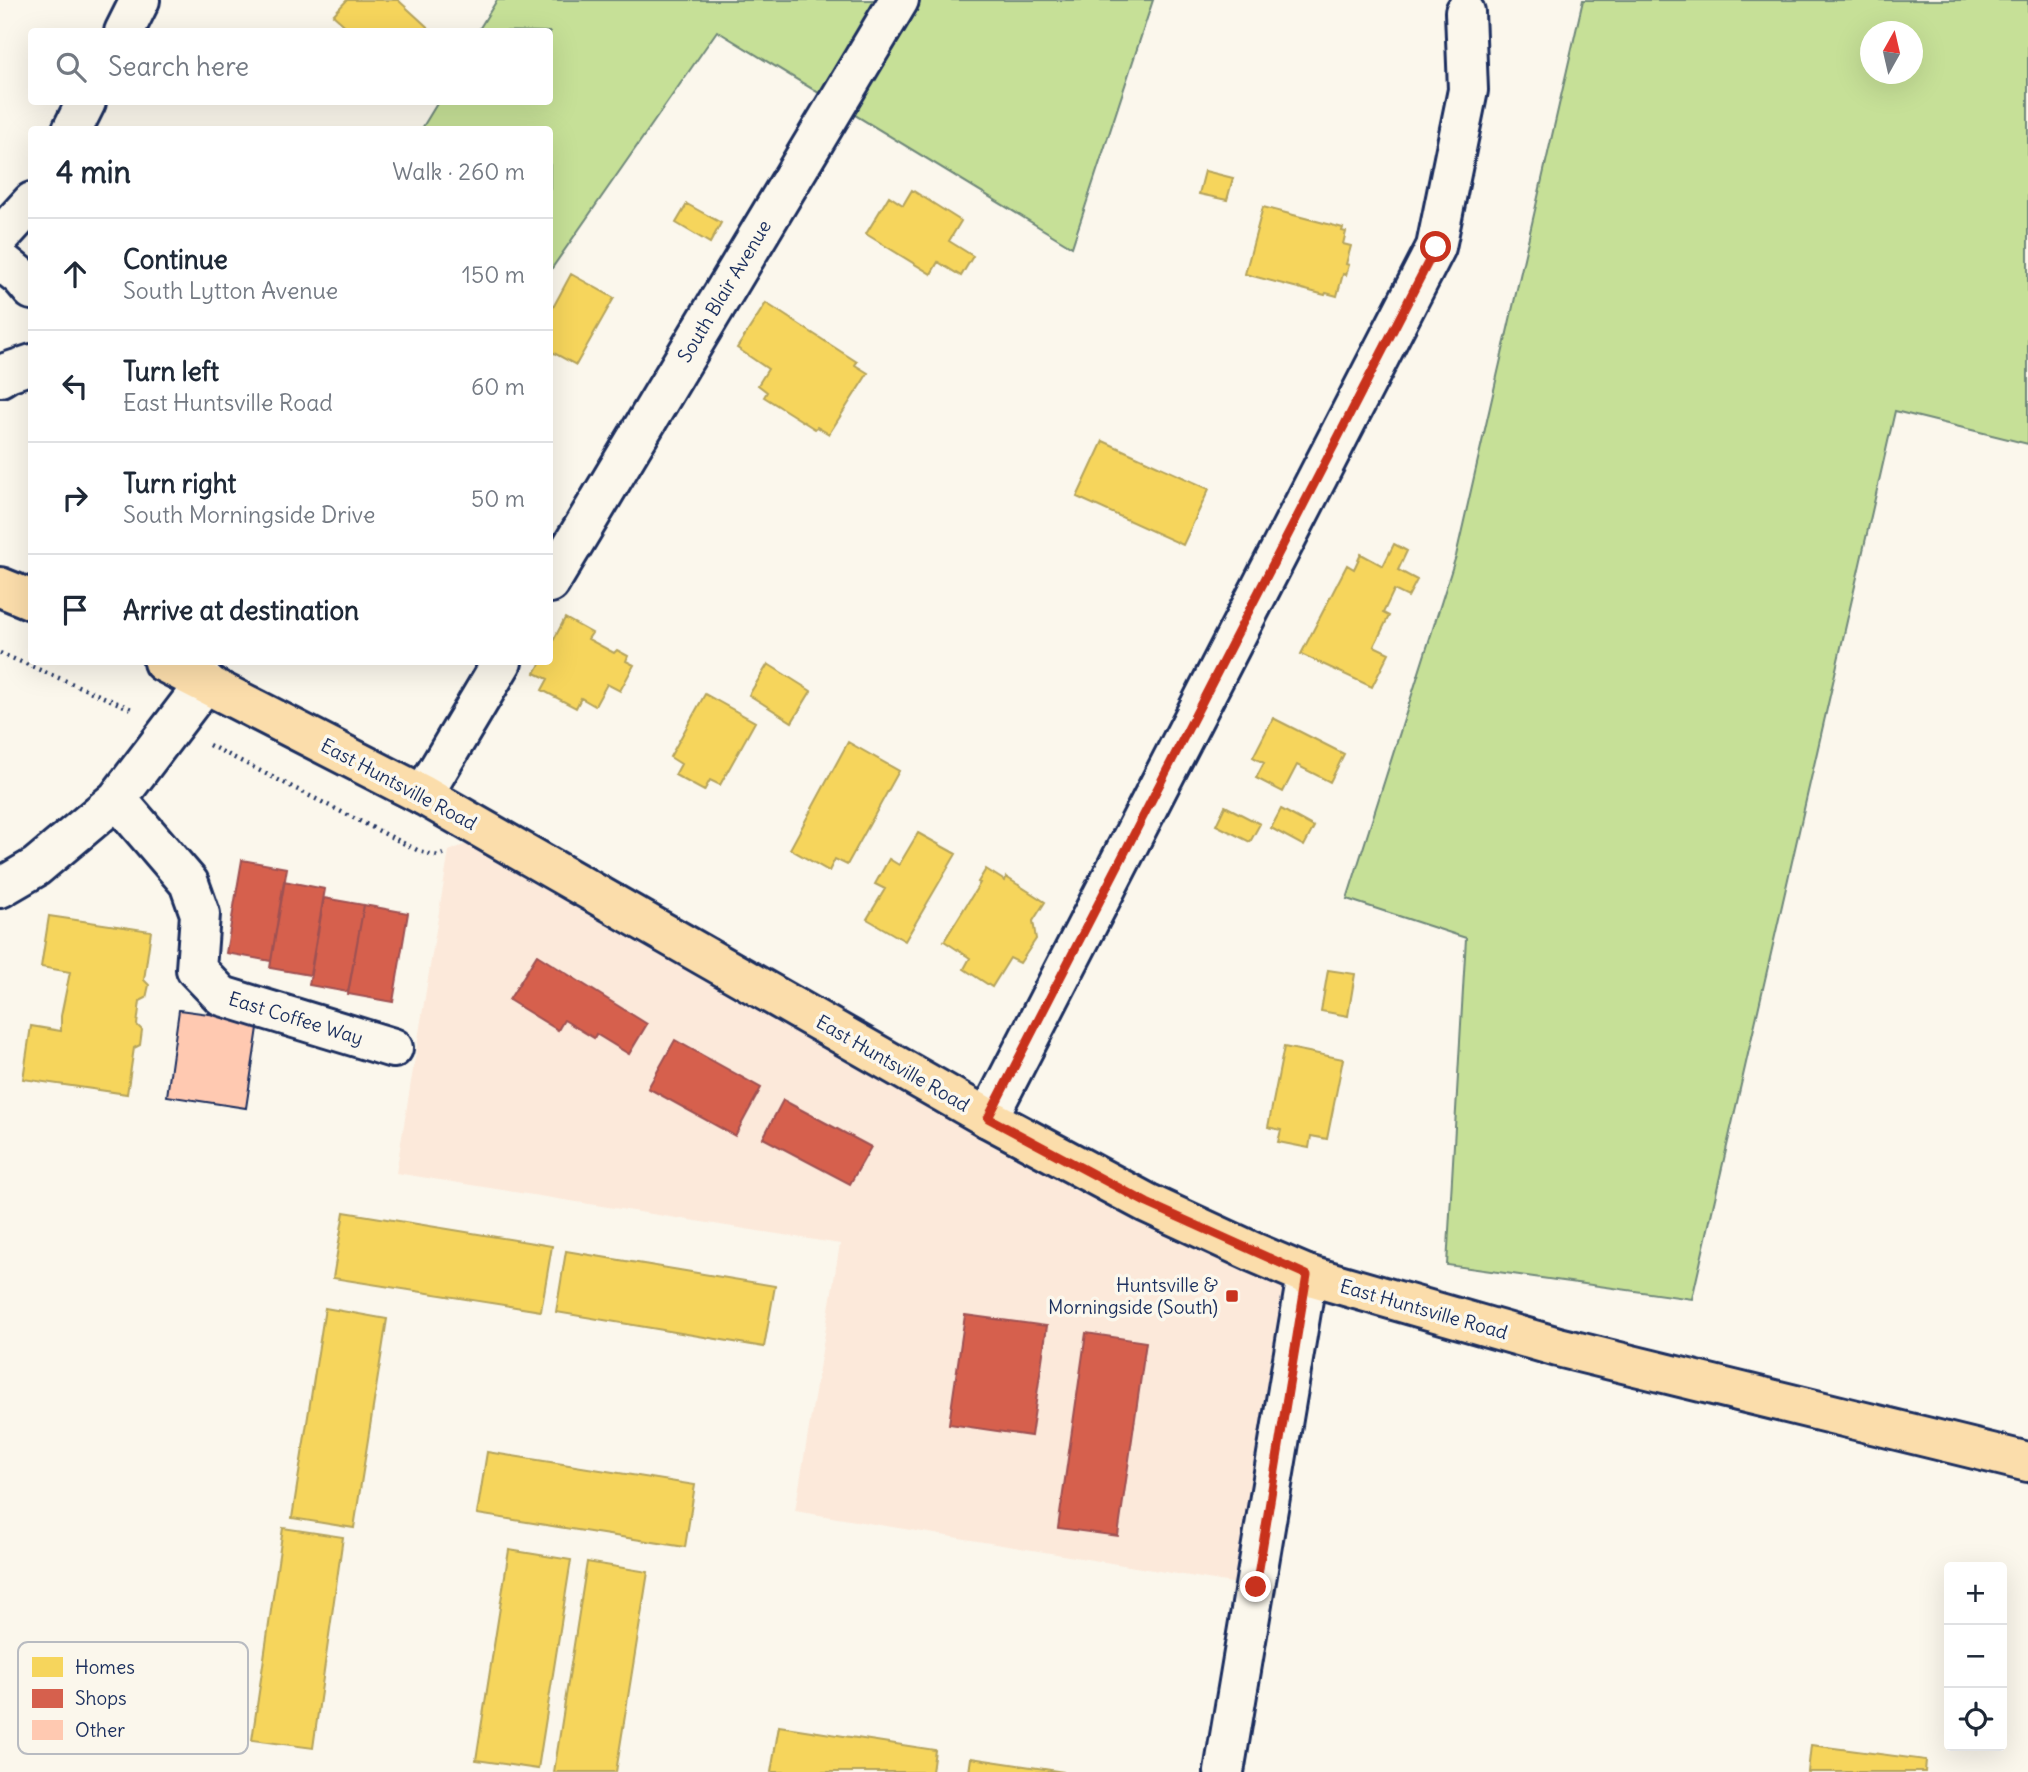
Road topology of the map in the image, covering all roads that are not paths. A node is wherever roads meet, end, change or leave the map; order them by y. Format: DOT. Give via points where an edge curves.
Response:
graph roads {
  1 [pos="140,0"];
  2 [pos="899,0"];
  3 [pos="1465,12"];
  4 [pos="126,28"];
  5 [pos="84,105"];
  6 [pos="74,126"];
  7 [pos="28,206"];
  8 [pos="0,237"];
  9 [pos="0,260"];
  10 [pos="28,285"];
  11 [pos="28,365"];
  12 [pos="0,377"];
  13 [pos="553,578"];
  14 [pos="0,587"];
  15 [pos="28,598"];
  16 [pos="169,665"];
  17 [pos="500,665"];
  18 [pos="206,682"];
  19 [pos="422,795"];
  20 [pos="117,799"];
  21 [pos="0,888"];
  22 [pos="393,1048"];
  23 [pos="988,1118"];
  24 [pos="1307,1275"];
  25 [pos="2028,1462"];
  26 [pos="1224,1772"];
  1 -- 4 [label="street"];
  2 -- 13 [label="street, South Blair Avenue"];
  3 -- 23 [label="street" via="1468,90 1436,247"];
  5 -- 6 [label="street"];
  7 -- 8 [label="street"];
  9 -- 10 [label="street"];
  11 -- 12 [label="street"];
  14 -- 15 [label="main road"];
  16 -- 18 [label="main road, East Huntsville Road"];
  17 -- 19 [label="street"];
  18 -- 19 [label="main road, East Huntsville Road"];
  18 -- 20 [label="street"];
  19 -- 23 [label="main road, East Huntsville Road"];
  20 -- 21 [label="street" via="36,867"];
  20 -- 22 [label="street, East Coffee Way" via="189,883 200,914 196,969 222,996"];
  23 -- 24 [label="main road, East Huntsville Road" via="1147,1203"];
  24 -- 25 [label="main road, East Huntsville Road" via="1558,1347"];
  24 -- 26 [label="street"];
}
